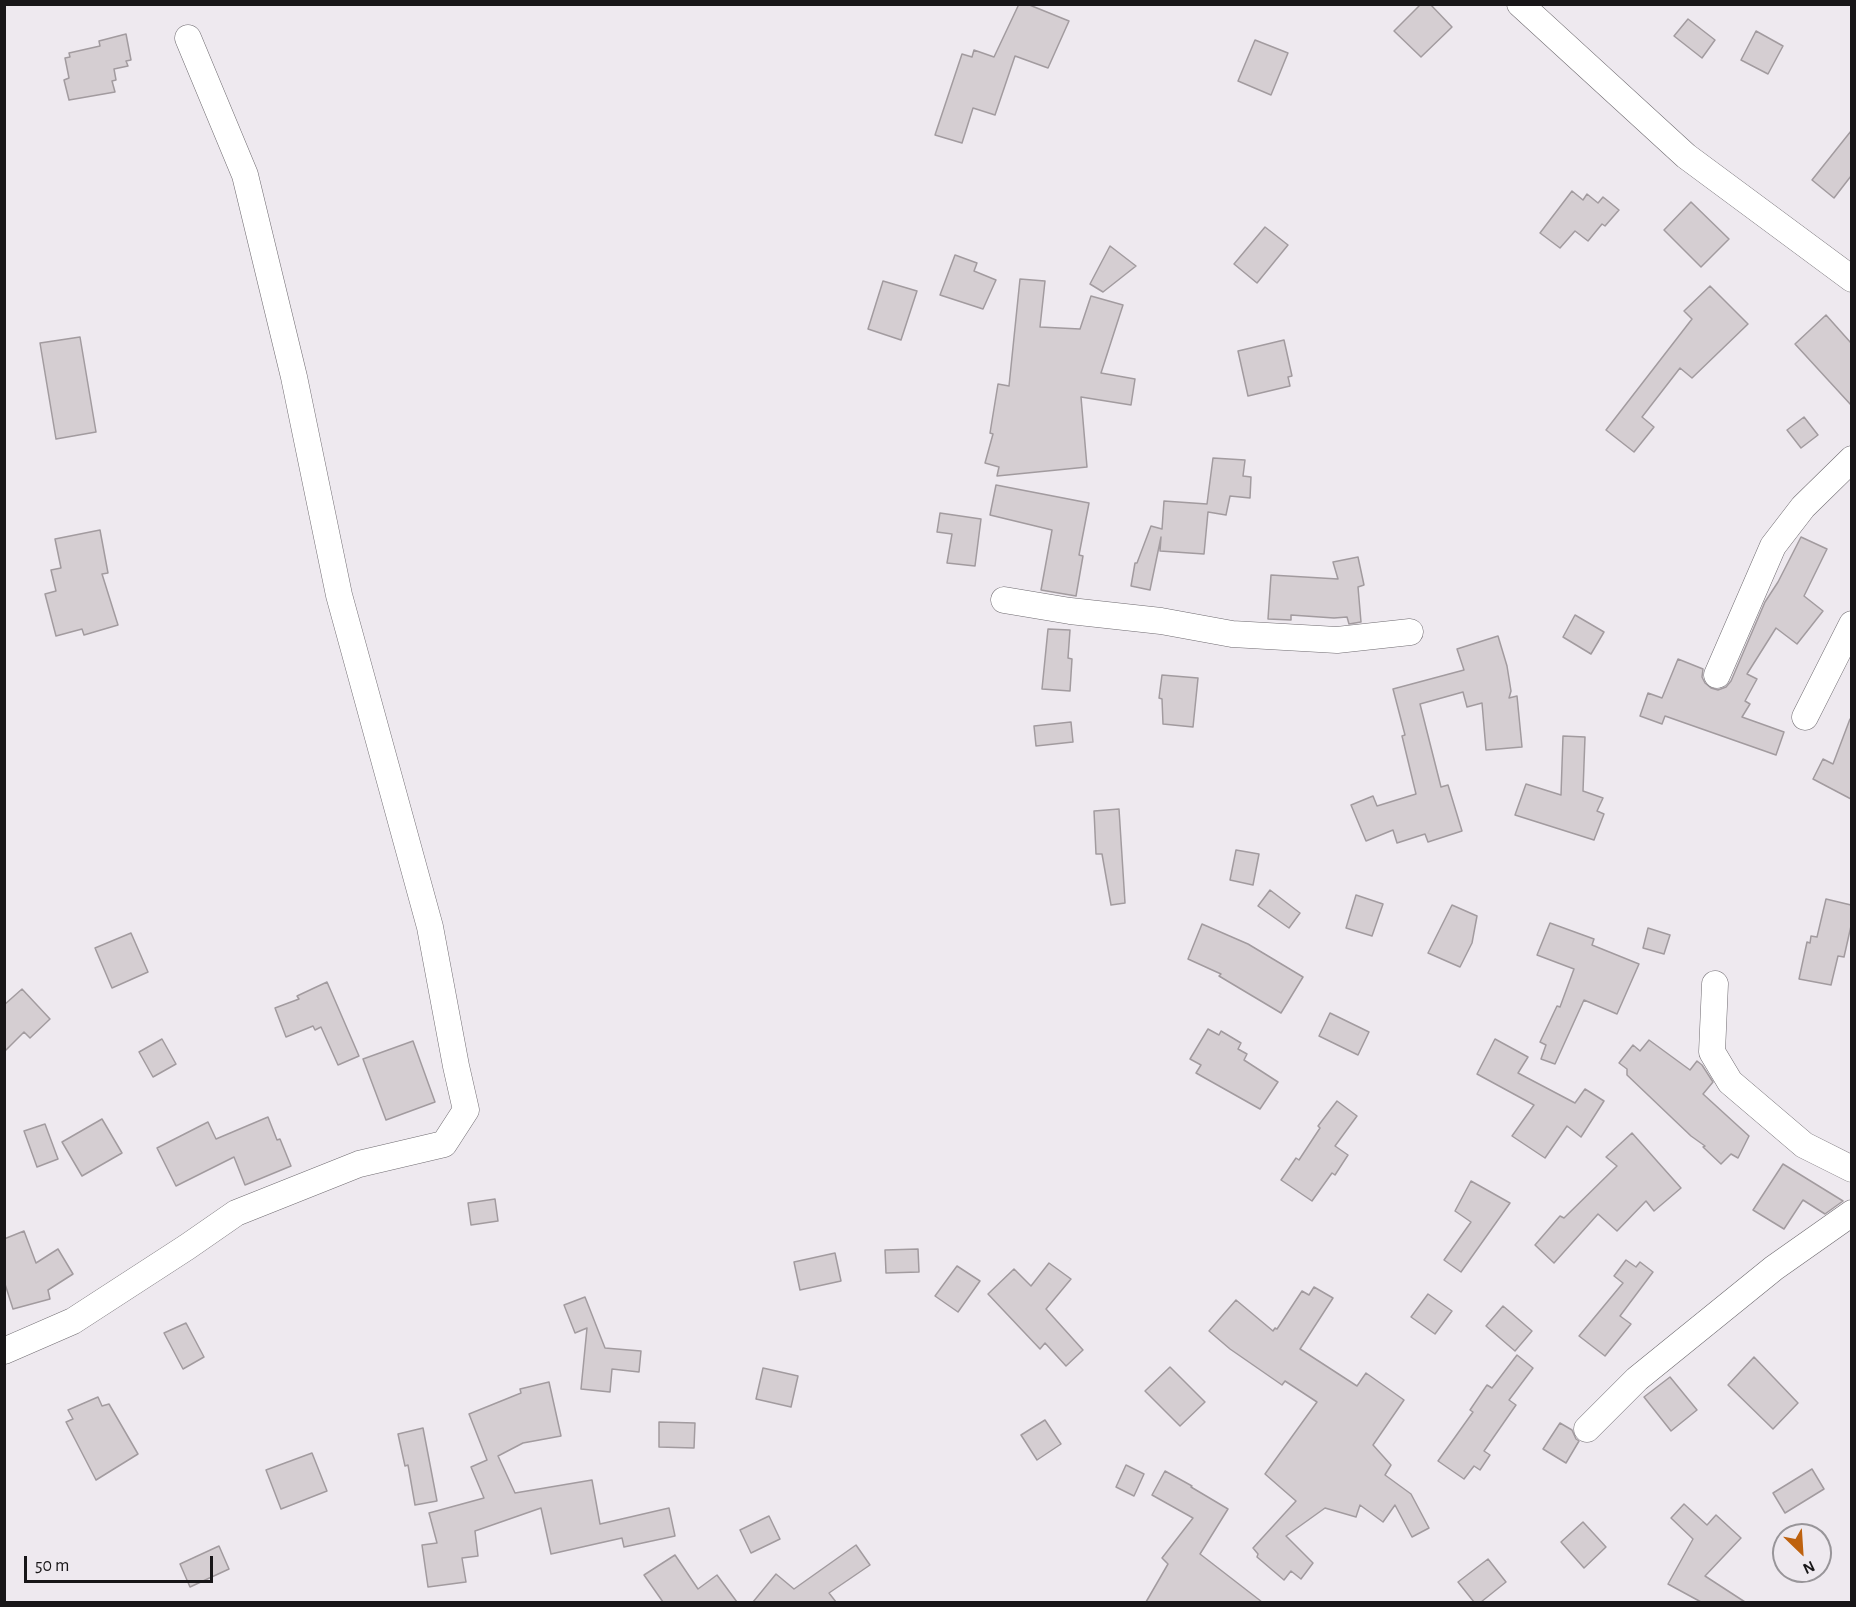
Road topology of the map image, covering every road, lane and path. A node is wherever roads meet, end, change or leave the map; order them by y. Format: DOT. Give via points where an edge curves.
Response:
graph roads {
  1 [pos="1520,4"];
  2 [pos="188,38"];
  3 [pos="1851,279"];
  4 [pos="1848,469"];
  5 [pos="1004,600"];
  6 [pos="1851,624"];
  7 [pos="1410,632"];
  8 [pos="1717,675"];
  9 [pos="1805,717"];
  10 [pos="1715,984"];
  11 [pos="1851,1169"];
  12 [pos="1851,1213"];
  13 [pos="4,1352"];
  14 [pos="1587,1429"];
  1 -- 3 [label="street" via="1686,156"];
  2 -- 13 [label="street" via="245,175 294,377 339,596 430,927 466,1110 444,1144 359,1164 236,1213 73,1320"];
  4 -- 8 [label="street" via="1803,507 1773,546"];
  5 -- 7 [label="street" via="1232,634 1337,640"];
  6 -- 9 [label="street"];
  10 -- 11 [label="street" via="1712,1052 1730,1082 1803,1145"];
  12 -- 14 [label="street" via="1774,1268 1637,1379"];
}
